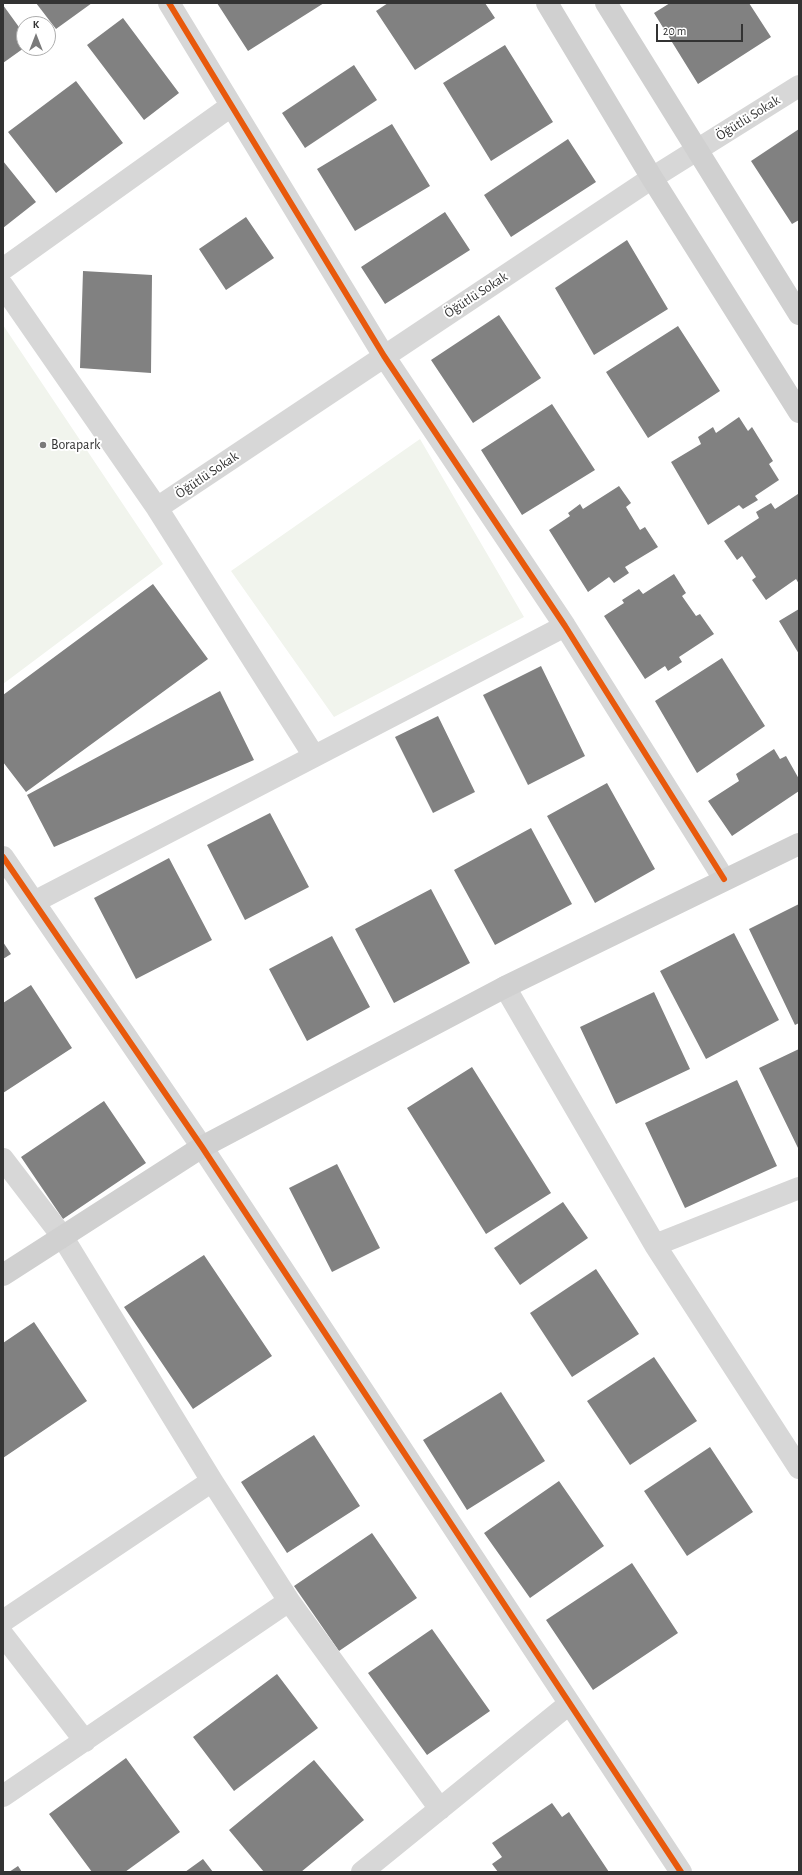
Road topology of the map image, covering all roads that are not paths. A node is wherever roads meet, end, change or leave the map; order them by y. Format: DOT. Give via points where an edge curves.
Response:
graph roads {
  1 [pos="169,3"];
  2 [pos="548,3"];
  3 [pos="606,3"];
  4 [pos="799,86"];
  5 [pos="231,106"];
  6 [pos="697,150"];
  7 [pos="652,178"];
  8 [pos="3,269"];
  9 [pos="3,286"];
  10 [pos="799,314"];
  11 [pos="384,356"];
  12 [pos="799,412"];
  13 [pos="157,508"];
  14 [pos="565,626"];
  15 [pos="314,756"];
  16 [pos="799,844"];
  17 [pos="3,857"];
  18 [pos="724,880"];
  19 [pos="34,902"];
  20 [pos="505,987"];
  21 [pos="202,1147"];
  22 [pos="3,1159"];
  23 [pos="799,1188"];
  24 [pos="62,1236"];
  25 [pos="655,1245"];
  26 [pos="3,1275"];
  27 [pos="799,1468"];
  28 [pos="212,1481"];
  29 [pos="289,1601"];
  30 [pos="3,1620"];
  31 [pos="3,1634"];
  32 [pos="569,1704"];
  33 [pos="85,1741"];
  34 [pos="3,1796"];
  35 [pos="440,1809"];
  36 [pos="362,1872"];
  37 [pos="681,1872"];
  1 -- 5 [label="street"];
  2 -- 7 [label="street"];
  3 -- 6 [label="street"];
  4 -- 6 [label="street, Öğütlü Sokak"];
  5 -- 8 [label="street"];
  5 -- 11 [label="street"];
  6 -- 7 [label="street, Öğütlü Sokak"];
  6 -- 10 [label="street"];
  7 -- 11 [label="street, Öğütlü Sokak"];
  7 -- 12 [label="street"];
  9 -- 13 [label="street"];
  11 -- 13 [label="street, Öğütlü Sokak"];
  11 -- 14 [label="street"];
  13 -- 15 [label="street"];
  14 -- 15 [label="street"];
  14 -- 18 [label="street"];
  15 -- 19 [label="street"];
  16 -- 18 [label="street"];
  17 -- 19 [label="street"];
  18 -- 20 [label="street"];
  19 -- 21 [label="street"];
  20 -- 21 [label="street"];
  20 -- 25 [label="street"];
  21 -- 24 [label="street"];
  21 -- 32 [label="street"];
  22 -- 24 [label="street"];
  23 -- 25 [label="street"];
  24 -- 26 [label="street"];
  24 -- 28 [label="street"];
  25 -- 27 [label="street"];
  28 -- 29 [label="street"];
  28 -- 30 [label="street"];
  29 -- 33 [label="street"];
  29 -- 35 [label="street"];
  31 -- 33 [label="street"];
  32 -- 35 [label="street"];
  32 -- 37 [label="street"];
  33 -- 34 [label="street"];
  35 -- 36 [label="street"];
}
